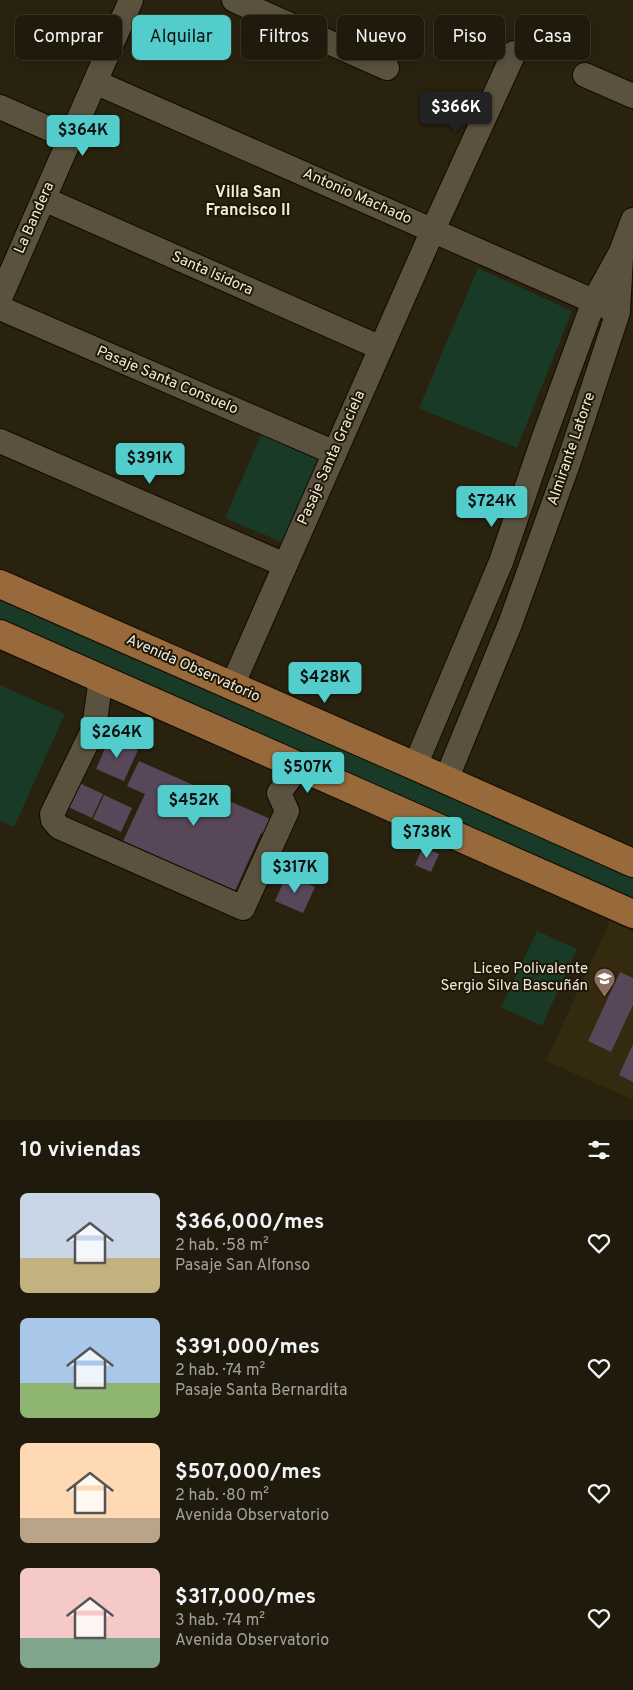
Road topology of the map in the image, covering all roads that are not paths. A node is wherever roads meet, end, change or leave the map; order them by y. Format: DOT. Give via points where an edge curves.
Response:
graph roads {
  1 [pos="131,0"];
  2 [pos="234,0"];
  3 [pos="514,54"];
  4 [pos="387,68"];
  5 [pos="585,75"];
  6 [pos="95,82"];
  7 [pos="633,96"];
  8 [pos="0,107"];
  9 [pos="70,138"];
  10 [pos="44,199"];
  11 [pos="633,220"];
  12 [pos="433,230"];
  13 [pos="621,252"];
  14 [pos="0,298"];
  15 [pos="594,301"];
  16 [pos="0,308"];
  17 [pos="618,312"];
  18 [pos="381,348"];
  19 [pos="0,440"];
  20 [pos="335,453"];
  21 [pos="285,565"];
  22 [pos="0,584"];
  23 [pos="0,634"];
  24 [pos="101,678"];
  25 [pos="232,686"];
  26 [pos="415,766"];
  27 [pos="298,767"];
  28 [pos="446,780"];
  29 [pos="633,863"];
  30 [pos="633,914"];
  1 -- 6 [label="street, La Bandera"];
  2 -- 4 [label="street"];
  3 -- 12 [label="street, Pasaje Santa Graciela"];
  5 -- 7 [label="street"];
  6 -- 9 [label="street, La Bandera"];
  6 -- 12 [label="street, Antonio Machado"];
  8 -- 9 [label="street"];
  9 -- 10 [label="street, La Bandera"];
  10 -- 14 [label="street, La Bandera"];
  10 -- 18 [label="street, Santa Isidora"];
  11 -- 13 [label="street, Almirante Latorre"];
  12 -- 15 [label="street, Antonio Machado"];
  12 -- 18 [label="street, Pasaje Santa Graciela"];
  13 -- 15 [label="street, Almirante Latorre"];
  13 -- 17 [label="street, Almirante Latorre"];
  15 -- 17 [label="street, Antonio Machado"];
  15 -- 26 [label="street, Almirante Latorre" via="501,562"];
  16 -- 20 [label="street, Pasaje Santa Consuelo"];
  17 -- 28 [label="street, Almirante Latorre" via="517,606"];
  18 -- 20 [label="street, Pasaje Santa Graciela"];
  19 -- 21 [label="street"];
  20 -- 21 [label="street, Pasaje Santa Graciela"];
  21 -- 25 [label="street, Pasaje Santa Graciela"];
  22 -- 25 [label="main road, Avenida Observatorio"];
  23 -- 24 [label="main road"];
  24 -- 27 [label="main road"];
  24 -- 27 [label="street" via="94,728 52,814 59,827 243,908 287,811 279,793"];
  25 -- 26 [label="main road, Avenida Observatorio"];
  26 -- 28 [label="main road, Avenida Observatorio"];
  27 -- 30 [label="main road"];
  28 -- 29 [label="main road, Avenida Observatorio"];
}
